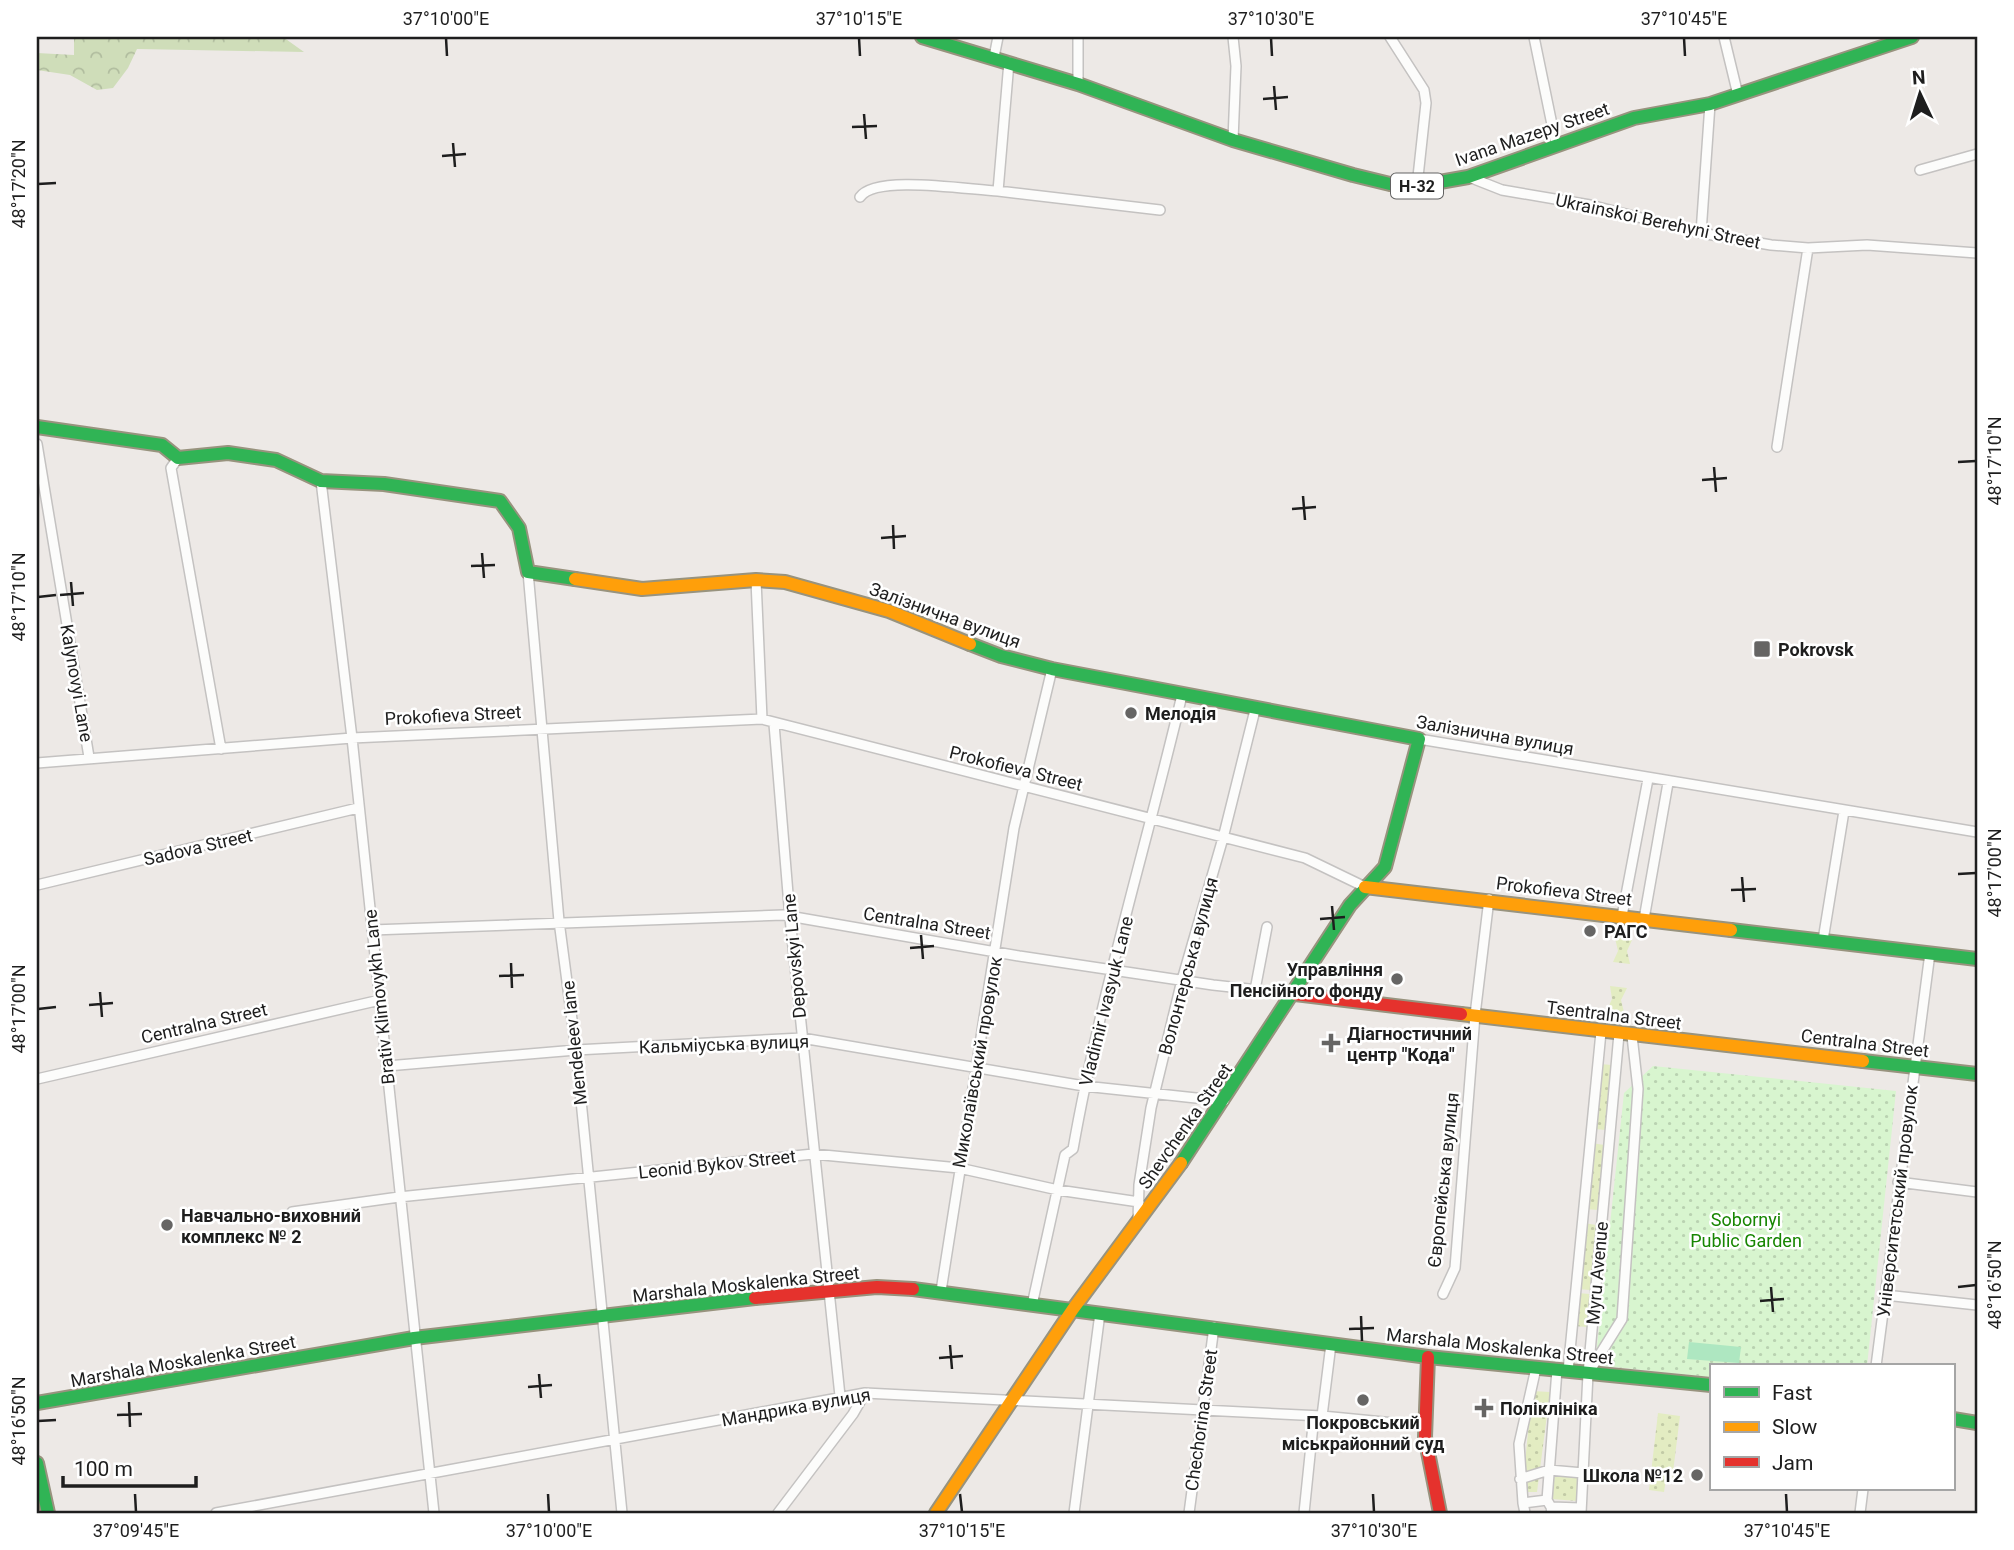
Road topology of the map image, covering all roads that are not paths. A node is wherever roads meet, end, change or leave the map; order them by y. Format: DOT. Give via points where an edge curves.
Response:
graph roads {
  1 [pos="998,37"];
  2 [pos="1078,37"];
  3 [pos="1233,37"];
  4 [pos="1390,37"];
  5 [pos="1534,37"];
  6 [pos="1724,37"];
  7 [pos="1912,37"];
  8 [pos="928,38"];
  9 [pos="1884,41"];
  10 [pos="994,57"];
  11 [pos="1009,62"];
  12 [pos="1078,84"];
  13 [pos="1738,95"];
  14 [pos="1710,104"];
  15 [pos="1233,139"];
  16 [pos="1556,144"];
  17 [pos="1977,154"];
  18 [pos="1920,170"];
  19 [pos="1468,177"];
  20 [pos="1417,186"];
  21 [pos="998,191"];
  22 [pos="860,197"];
  23 [pos="1160,210"];
  24 [pos="1700,233"];
  25 [pos="1808,248"];
  26 [pos="1977,253"];
  27 [pos="37,427"];
  28 [pos="37,444"];
  29 [pos="1777,447"];
  30 [pos="178,458"];
  31 [pos="321,481"];
  32 [pos="528,572"];
  33 [pos="757,580"];
  34 [pos="1052,669"];
  35 [pos="1182,695"];
  36 [pos="1255,710"];
  37 [pos="762,719"];
  38 [pos="774,724"];
  39 [pos="544,727"];
  40 [pos="352,738"];
  41 [pos="1419,739"];
  42 [pos="221,749"];
  43 [pos="89,757"];
  44 [pos="37,763"];
  45 [pos="1648,779"];
  46 [pos="1668,783"];
  47 [pos="1025,789"];
  48 [pos="358,808"];
  49 [pos="1844,811"];
  50 [pos="1153,820"];
  51 [pos="1977,832"];
  52 [pos="1223,838"];
  53 [pos="37,885"];
  54 [pos="1365,887"];
  55 [pos="1489,900"];
  56 [pos="1622,916"];
  57 [pos="790,918"];
  58 [pos="1644,919"];
  59 [pos="559,921"];
  60 [pos="1267,927"];
  61 [pos="372,930"];
  62 [pos="1823,940"];
  63 [pos="995,952"];
  64 [pos="1930,953"];
  65 [pos="1977,959"];
  66 [pos="1111,970"];
  67 [pos="1182,980"];
  68 [pos="1255,990"];
  69 [pos="1295,994"];
  70 [pos="380,1000"];
  71 [pos="1475,1015"];
  72 [pos="1601,1032"];
  73 [pos="1625,1035"];
  74 [pos="802,1038"];
  75 [pos="576,1050"];
  76 [pos="387,1066"];
  77 [pos="1915,1066"];
  78 [pos="974,1069"];
  79 [pos="1977,1074"];
  80 [pos="37,1079"];
  81 [pos="1084,1086"];
  82 [pos="1155,1093"];
  83 [pos="1224,1101"];
  84 [pos="813,1154"];
  85 [pos="959,1168"];
  86 [pos="587,1178"];
  87 [pos="1898,1182"];
  88 [pos="1058,1190"];
  89 [pos="1977,1192"];
  90 [pos="399,1197"];
  91 [pos="1139,1202"];
  92 [pos="292,1212"];
  93 [pos="1137,1225"];
  94 [pos="828,1290"];
  95 [pos="941,1291"];
  96 [pos="1443,1294"];
  97 [pos="1885,1295"];
  98 [pos="1032,1305"];
  99 [pos="1977,1306"];
  100 [pos="1073,1309"];
  101 [pos="1100,1313"];
  102 [pos="605,1318"];
  103 [pos="1214,1327"];
  104 [pos="414,1338"];
  105 [pos="1331,1344"];
  106 [pos="1428,1357"];
  107 [pos="1876,1364"];
  108 [pos="1536,1368"];
  109 [pos="1562,1371"];
  110 [pos="1588,1374"];
  111 [pos="1710,1385"];
  112 [pos="865,1393"];
  113 [pos="840,1396"];
  114 [pos="1016,1398"];
  115 [pos="37,1403"];
  116 [pos="1089,1403"];
  117 [pos="1202,1410"];
  118 [pos="1318,1416"];
  119 [pos="1954,1419"];
  120 [pos="1977,1423"];
  121 [pos="1425,1426"];
  122 [pos="615,1441"];
  123 [pos="37,1463"];
  124 [pos="1549,1470"];
  125 [pos="1583,1473"];
  126 [pos="430,1474"];
  127 [pos="1520,1479"];
  128 [pos="1863,1490"];
  129 [pos="1523,1503"];
  130 [pos="1550,1507"];
  131 [pos="1581,1510"];
  132 [pos="48,1513"];
  133 [pos="216,1513"];
  134 [pos="435,1513"];
  135 [pos="622,1513"];
  136 [pos="778,1513"];
  137 [pos="936,1513"];
  138 [pos="1074,1513"];
  139 [pos="1189,1513"];
  140 [pos="1304,1513"];
  141 [pos="1440,1513"];
  142 [pos="1525,1513"];
  143 [pos="1860,1513"];
  1 -- 10 [label="street"];
  2 -- 12 [label="street"];
  3 -- 15 [label="street"];
  4 -- 20 [label="street" via="1424,90"];
  5 -- 16 [label="street"];
  6 -- 13 [label="street"];
  7 -- 9 [label="street, Ivana Mazepy Street / Н-32"];
  8 -- 10 [label="street, Ivana Mazepy Street / Н-32"];
  9 -- 13 [label="street, Ivana Mazepy Street / Н-32"];
  10 -- 11 [label="street, Ivana Mazepy Street / Н-32"];
  11 -- 12 [label="street, Ivana Mazepy Street / Н-32"];
  11 -- 21 [label="street"];
  12 -- 15 [label="street, Ivana Mazepy Street / Н-32"];
  13 -- 14 [label="street, Ivana Mazepy Street / Н-32"];
  14 -- 16 [label="street, Ivana Mazepy Street / Н-32" via="1634,118"];
  14 -- 24 [label="street"];
  15 -- 20 [label="street, Ivana Mazepy Street / Н-32" via="1353,175"];
  16 -- 19 [label="street, Ivana Mazepy Street / Н-32"];
  17 -- 18 [label="street"];
  19 -- 20 [label="street, Ivana Mazepy Street / Н-32"];
  19 -- 24 [label="street, Ukrainskoi Berehyni Street" via="1502,190 1590,205"];
  21 -- 22 [label="street" via="888,185 868,188"];
  21 -- 23 [label="street"];
  24 -- 25 [label="street, Ukrainskoi Berehyni Street"];
  25 -- 26 [label="street, Ukrainskoi Berehyni Street" via="1867,245"];
  25 -- 29 [label="street"];
  27 -- 30 [label="street" via="162,445"];
  28 -- 43 [label="street, Kalynovyi Lane"];
  30 -- 31 [label="street" via="228,453 276,460"];
  30 -- 42 [label="street" via="171,468"];
  31 -- 32 [label="street" via="384,484 500,500 519,528"];
  31 -- 40 [label="street, Brativ Klimovykh Lane"];
  32 -- 33 [label="street, Залізнична вулиця" via="652,589"];
  32 -- 39 [label="street, Mendeleev lane"];
  33 -- 34 [label="street, Залізнична вулиця" via="785,582 889,611 967,644"];
  33 -- 37 [label="street"];
  34 -- 35 [label="street, Залізнична вулиця"];
  34 -- 47 [label="street, Миколаївський провулок"];
  35 -- 36 [label="street, Залізнична вулиця"];
  35 -- 50 [label="street, Vladimir Ivasyuk Lane"];
  36 -- 41 [label="street, Залізнична вулиця"];
  36 -- 52 [label="street, Волонтерська вулиця"];
  37 -- 38 [label="street, Prokofieva Street"];
  37 -- 39 [label="street, Prokofieva Street"];
  38 -- 47 [label="street, Prokofieva Street"];
  38 -- 57 [label="street, Depovskyi Lane"];
  39 -- 40 [label="street, Prokofieva Street"];
  39 -- 59 [label="street, Mendeleev lane"];
  40 -- 42 [label="street, Prokofieva Street"];
  40 -- 48 [label="street, Brativ Klimovykh Lane"];
  41 -- 45 [label="street, Залізнична вулиця"];
  41 -- 54 [label="street, Shevchenka Street" via="1390,855"];
  42 -- 43 [label="street, Prokofieva Street"];
  43 -- 44 [label="street, Prokofieva Street"];
  45 -- 46 [label="street, Залізнична вулиця"];
  45 -- 56 [label="street"];
  46 -- 49 [label="street, Залізнична вулиця"];
  46 -- 58 [label="street"];
  47 -- 50 [label="street, Prokofieva Street"];
  47 -- 63 [label="street, Миколаївський провулок" via="1014,828"];
  48 -- 53 [label="street, Sadova Street"];
  48 -- 61 [label="street, Brativ Klimovykh Lane"];
  49 -- 51 [label="street, Залізнична вулиця"];
  49 -- 62 [label="street"];
  50 -- 52 [label="street, Prokofieva Street"];
  50 -- 66 [label="street, Vladimir Ivasyuk Lane"];
  52 -- 54 [label="street, Prokofieva Street" via="1305,858"];
  52 -- 67 [label="street, Волонтерська вулиця"];
  54 -- 55 [label="street, Prokofieva Street"];
  54 -- 69 [label="street, Shevchenka Street"];
  55 -- 56 [label="street, Prokofieva Street"];
  55 -- 71 [label="street, Європейська вулиця"];
  56 -- 58 [label="street, Prokofieva Street"];
  57 -- 59 [label="street, Centralna Street"];
  57 -- 63 [label="street, Centralna Street"];
  57 -- 74 [label="street, Depovskyi Lane"];
  58 -- 62 [label="street, Prokofieva Street"];
  59 -- 61 [label="street, Centralna Street"];
  59 -- 75 [label="street, Mendeleev lane"];
  60 -- 68 [label="street"];
  61 -- 70 [label="street, Brativ Klimovykh Lane"];
  62 -- 64 [label="street, Prokofieva Street"];
  63 -- 66 [label="street, Centralna Street"];
  63 -- 78 [label="street, Миколаївський провулок"];
  64 -- 65 [label="street, Prokofieva Street"];
  64 -- 77 [label="street, Університетський провулок"];
  66 -- 67 [label="street, Centralna Street"];
  66 -- 81 [label="street, Vladimir Ivasyuk Lane"];
  67 -- 68 [label="street, Centralna Street"];
  67 -- 82 [label="street, Волонтерська вулиця"];
  68 -- 69 [label="street, Centralna Street"];
  69 -- 71 [label="street, Centralna Street"];
  69 -- 83 [label="street, Shevchenka Street"];
  70 -- 76 [label="street, Brativ Klimovykh Lane"];
  70 -- 80 [label="street, Centralna Street"];
  71 -- 72 [label="street, Tsentralna Street"];
  71 -- 96 [label="street, Європейська вулиця" via="1455,1268"];
  72 -- 73 [label="street, Tsentralna Street"];
  72 -- 109 [label="street, Myru Avenue"];
  73 -- 77 [label="street, Centralna Street"];
  73 -- 110 [label="street, Myru Avenue"];
  73 -- 110 [label="street, Myru Avenue" via="1638,1089 1622,1319"];
  74 -- 75 [label="street, Кальміуська вулиця"];
  74 -- 78 [label="street, Кальміуська вулиця"];
  74 -- 84 [label="street, Depovskyi Lane"];
  75 -- 76 [label="street, Кальміуська вулиця"];
  75 -- 86 [label="street, Mendeleev lane"];
  76 -- 90 [label="street, Brativ Klimovykh Lane"];
  77 -- 79 [label="street, Centralna Street"];
  77 -- 87 [label="street, Університетський провулок"];
  78 -- 81 [label="street, Кальміуська вулиця"];
  78 -- 85 [label="street, Миколаївський провулок"];
  81 -- 82 [label="street, Кальміуська вулиця"];
  81 -- 88 [label="street, Vladimir Ivasyuk Lane" via="1073,1149 1065,1155"];
  82 -- 83 [label="street, Кальміуська вулиця"];
  82 -- 91 [label="street, Волонтерська вулиця"];
  83 -- 93 [label="street, Shevchenka Street"];
  84 -- 85 [label="street, Leonid Bykov Street"];
  84 -- 86 [label="street, Leonid Bykov Street"];
  84 -- 94 [label="street, Depovskyi Lane"];
  85 -- 88 [label="street, Leonid Bykov Street"];
  85 -- 95 [label="street, Миколаївський провулок"];
  86 -- 90 [label="street, Leonid Bykov Street"];
  86 -- 102 [label="street, Mendeleev lane"];
  87 -- 89 [label="street"];
  87 -- 97 [label="street, Університетський провулок"];
  88 -- 91 [label="street, Leonid Bykov Street"];
  88 -- 98 [label="street, Vladimir Ivasyuk Lane"];
  90 -- 92 [label="street, Leonid Bykov Street"];
  90 -- 104 [label="street, Brativ Klimovykh Lane"];
  91 -- 93 [label="street, Волонтерська вулиця"];
  93 -- 100 [label="street, Shevchenka Street"];
  94 -- 95 [label="street, Marshala Moskalenka Street"];
  94 -- 102 [label="street, Marshala Moskalenka Street"];
  94 -- 113 [label="street, Depovskyi Lane"];
  95 -- 98 [label="street, Marshala Moskalenka Street"];
  97 -- 99 [label="street"];
  97 -- 107 [label="street, Університетський провулок"];
  98 -- 100 [label="street, Marshala Moskalenka Street"];
  100 -- 101 [label="street, Marshala Moskalenka Street"];
  100 -- 114 [label="street, Shevchenka Street"];
  101 -- 103 [label="street, Marshala Moskalenka Street"];
  101 -- 116 [label="street"];
  102 -- 104 [label="street, Marshala Moskalenka Street"];
  102 -- 122 [label="street, Mendeleev lane"];
  103 -- 105 [label="street, Marshala Moskalenka Street"];
  103 -- 117 [label="street, Chechorina Street"];
  104 -- 115 [label="street, Marshala Moskalenka Street"];
  104 -- 126 [label="street, Brativ Klimovykh Lane"];
  105 -- 106 [label="street, Marshala Moskalenka Street"];
  105 -- 118 [label="street"];
  106 -- 108 [label="street, Marshala Moskalenka Street"];
  106 -- 121 [label="street"];
  108 -- 109 [label="street, Marshala Moskalenka Street"];
  108 -- 127 [label="street" via="1521,1431"];
  109 -- 110 [label="street, Marshala Moskalenka Street"];
  109 -- 124 [label="street, Myru Avenue"];
  110 -- 111 [label="street, Marshala Moskalenka Street"];
  110 -- 125 [label="street"];
  112 -- 113 [label="street, Мандрика вулиця"];
  112 -- 114 [label="street, Мандрика вулиця"];
  112 -- 136 [label="street"];
  113 -- 122 [label="street, Мандрика вулиця"];
  114 -- 116 [label="street, Мандрика вулиця"];
  114 -- 137 [label="street, Shevchenka Street"];
  116 -- 117 [label="street, Мандрика вулиця"];
  116 -- 138 [label="street"];
  117 -- 118 [label="street, Мандрика вулиця"];
  117 -- 139 [label="street, Chechorina Street"];
  118 -- 121 [label="street, Мандрика вулиця"];
  118 -- 140 [label="street"];
  119 -- 120 [label="street"];
  121 -- 141 [label="street"];
  122 -- 126 [label="street, Мандрика вулиця"];
  122 -- 135 [label="street, Mendeleev lane"];
  123 -- 132 [label="street"];
  124 -- 125 [label="street"];
  124 -- 127 [label="street"];
  124 -- 130 [label="street, Myru Avenue"];
  125 -- 131 [label="street"];
  126 -- 133 [label="street, Мандрика вулиця"];
  126 -- 134 [label="street, Brativ Klimovykh Lane"];
  127 -- 129 [label="street"];
  128 -- 143 [label="street"];
  129 -- 130 [label="street"];
  129 -- 142 [label="street"];
  130 -- 131 [label="street"];
}
